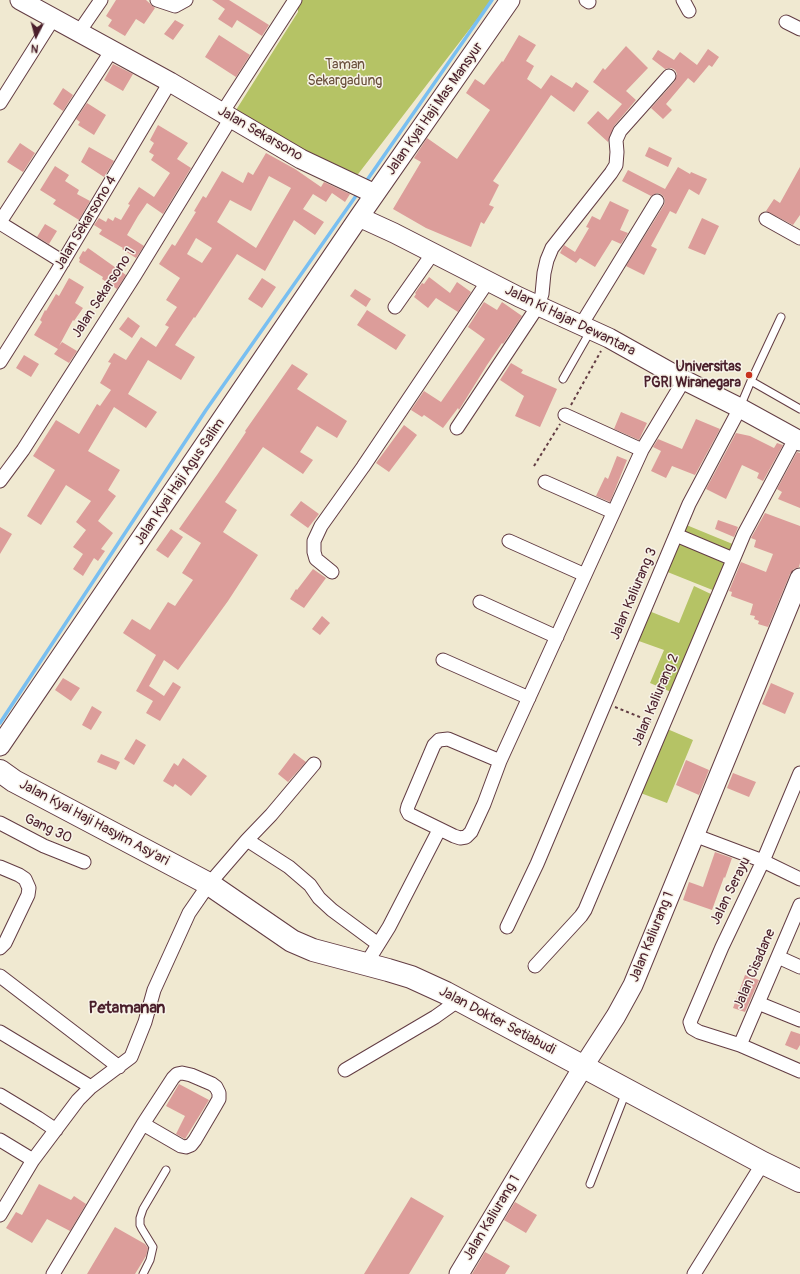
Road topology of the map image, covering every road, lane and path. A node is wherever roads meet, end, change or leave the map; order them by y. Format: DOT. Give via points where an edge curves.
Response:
graph roads {
  1 [pos="20,0"];
  2 [pos="101,0"];
  3 [pos="157,0"];
  4 [pos="186,0"];
  5 [pos="295,0"];
  6 [pos="510,0"];
  7 [pos="53,19"];
  8 [pos="786,22"];
  9 [pos="800,29"];
  10 [pos="79,32"];
  11 [pos="112,50"];
  12 [pos="669,76"];
  13 [pos="170,82"];
  14 [pos="0,103"];
  15 [pos="226,116"];
  16 [pos="373,193"];
  17 [pos="657,201"];
  18 [pos="359,217"];
  19 [pos="766,219"];
  20 [pos="0,222"];
  21 [pos="800,238"];
  22 [pos="433,253"];
  23 [pos="62,262"];
  24 [pos="488,282"];
  25 [pos="395,307"];
  26 [pos="547,310"];
  27 [pos="781,317"];
  28 [pos="586,327"];
  29 [pos="609,338"];
  30 [pos="0,362"];
  31 [pos="564,379"];
  32 [pos="684,380"];
  33 [pos="751,381"];
  34 [pos="740,408"];
  35 [pos="800,409"];
  36 [pos="565,415"];
  37 [pos="458,428"];
  38 [pos="798,440"];
  39 [pos="642,450"];
  40 [pos="534,466"];
  41 [pos="0,481"];
  42 [pos="545,482"];
  43 [pos="613,512"];
  44 [pos="676,535"];
  45 [pos="509,541"];
  46 [pos="733,559"];
  47 [pos="332,572"];
  48 [pos="584,575"];
  49 [pos="800,578"];
  50 [pos="480,602"];
  51 [pos="557,637"];
  52 [pos="443,660"];
  53 [pos="528,698"];
  54 [pos="605,702"];
  55 [pos="662,726"];
  56 [pos="0,746"];
  57 [pos="500,761"];
  58 [pos="314,764"];
  59 [pos="0,770"];
  60 [pos="800,773"];
  61 [pos="0,823"];
  62 [pos="440,830"];
  63 [pos="694,835"];
  64 [pos="247,840"];
  65 [pos="763,861"];
  66 [pos="84,862"];
  67 [pos="0,867"];
  68 [pos="184,871"];
  69 [pos="800,879"];
  70 [pos="209,884"];
  71 [pos="800,905"];
  72 [pos="507,927"];
  73 [pos="378,944"];
  74 [pos="0,948"];
  75 [pos="778,957"];
  76 [pos="366,964"];
  77 [pos="535,966"];
  78 [pos="800,967"];
  79 [pos="0,976"];
  80 [pos="459,1000"];
  81 [pos="758,1003"];
  82 [pos="800,1020"];
  83 [pos="0,1032"];
  84 [pos="740,1045"];
  85 [pos="119,1067"];
  86 [pos="583,1067"];
  87 [pos="345,1070"];
  88 [pos="800,1071"];
  89 [pos="91,1087"];
  90 [pos="627,1090"];
  91 [pos="0,1095"];
  92 [pos="47,1124"];
  93 [pos="143,1124"];
  94 [pos="0,1140"];
  95 [pos="27,1156"];
  96 [pos="763,1163"];
  97 [pos="166,1170"];
  98 [pos="800,1181"];
  99 [pos="590,1184"];
  100 [pos="1,1211"];
  101 [pos="53,1274"];
  102 [pos="143,1274"];
  103 [pos="459,1274"];
  104 [pos="694,1274"];
  1 -- 7 [label="main road, Jalan Sekarsono"];
  2 -- 10 [label="street"];
  3 -- 4 [label="street" via="175,6"];
  5 -- 15 [label="street, Jalan Sekarsono 1"];
  6 -- 16 [label="main road, Jalan Kyai Haji Mas Mansyur"];
  7 -- 10 [label="main road, Jalan Sekarsono"];
  7 -- 14 [label="street"];
  8 -- 9 [label="street"];
  10 -- 11 [label="main road, Jalan Sekarsono"];
  11 -- 13 [label="main road, Jalan Sekarsono"];
  11 -- 20 [label="street"];
  12 -- 26 [label="street" via="620,131 616,140 616,165 552,248 544,273 542,294"];
  13 -- 15 [label="main road, Jalan Sekarsono"];
  13 -- 23 [label="street, Jalan Sekarsono 4"];
  15 -- 16 [label="main road, Jalan Sekarsono" via="301,159"];
  15 -- 41 [label="street, Jalan Sekarsono 1" via="135,275"];
  16 -- 18 [label="main road, Jalan Kyai Haji Mas Mansyur"];
  17 -- 28 [label="street"];
  18 -- 22 [label="main road, Jalan Ki Hajar Dewantara"];
  18 -- 56 [label="main road, Jalan Kyai Haji Agus Salim"];
  19 -- 21 [label="street"];
  20 -- 23 [label="street"];
  22 -- 24 [label="main road, Jalan Ki Hajar Dewantara"];
  22 -- 25 [label="street"];
  23 -- 30 [label="street, Jalan Sekarsono 4"];
  24 -- 26 [label="main road, Jalan Ki Hajar Dewantara"];
  24 -- 47 [label="street" via="321,526 314,541 314,552 316,559"];
  26 -- 28 [label="main road, Jalan Ki Hajar Dewantara"];
  26 -- 37 [label="street"];
  27 -- 33 [label="lane"];
  28 -- 29 [label="main road, Jalan Ki Hajar Dewantara"];
  28 -- 31 [label="lane"];
  29 -- 32 [label="main road, Jalan Ki Hajar Dewantara"];
  29 -- 36 [label="path"];
  32 -- 34 [label="main road, Jalan Ki Hajar Dewantara"];
  32 -- 39 [label="street"];
  33 -- 34 [label="lane"];
  33 -- 35 [label="lane"];
  34 -- 38 [label="main road, Jalan Ki Hajar Dewantara"];
  34 -- 44 [label="street, Jalan Kaliurang 3" via="689,504"];
  36 -- 39 [label="street"];
  36 -- 40 [label="path"];
  38 -- 46 [label="street, Jalan Kaliurang 2" via="744,534"];
  39 -- 43 [label="street"];
  42 -- 43 [label="street"];
  43 -- 48 [label="street"];
  44 -- 46 [label="street"];
  44 -- 54 [label="street, Jalan Kaliurang 3"];
  45 -- 48 [label="street"];
  46 -- 55 [label="street, Jalan Kaliurang 2"];
  48 -- 51 [label="street"];
  49 -- 63 [label="main road, Jalan Kaliurang 1"];
  50 -- 51 [label="street"];
  51 -- 53 [label="street"];
  52 -- 53 [label="street"];
  53 -- 57 [label="street"];
  54 -- 55 [label="path"];
  54 -- 72 [label="street, Jalan Kaliurang 3" via="537,864"];
  55 -- 77 [label="street, Jalan Kaliurang 2" via="585,910"];
  57 -- 62 [label="street" via="471,832 460,838"];
  57 -- 62 [label="street" via="448,739 439,740 434,745 407,810 413,817"];
  58 -- 64 [label="street" via="271,816"];
  59 -- 68 [label="highway, Jalan Kyai Haji Hasyim Asy'ari" via="14,780"];
  60 -- 65 [label="street, Jalan Serayu"];
  61 -- 66 [label="street, Gang 30" via="44,846"];
  62 -- 73 [label="street"];
  63 -- 65 [label="street"];
  63 -- 86 [label="main road, Jalan Kaliurang 1" via="633,986"];
  64 -- 70 [label="street"];
  64 -- 73 [label="street" via="289,866 332,910"];
  65 -- 69 [label="street"];
  65 -- 84 [label="street, Jalan Serayu" via="690,1022 694,1030"];
  67 -- 74 [label="street" via="25,879 29,888 5,943"];
  68 -- 70 [label="highway, Jalan Dokter Setiabudi"];
  70 -- 76 [label="highway, Jalan Dokter Setiabudi" via="292,940 313,950"];
  70 -- 85 [label="street" via="189,913 174,943 154,990 133,1053"];
  71 -- 75 [label="street, Jalan Cisadane"];
  73 -- 76 [label="street"];
  75 -- 78 [label="street"];
  75 -- 81 [label="street, Jalan Cisadane"];
  76 -- 80 [label="highway, Jalan Dokter Setiabudi" via="411,977"];
  79 -- 85 [label="street"];
  80 -- 86 [label="highway, Jalan Dokter Setiabudi"];
  80 -- 87 [label="street" via="436,1017"];
  81 -- 82 [label="street"];
  81 -- 84 [label="street, Jalan Cisadane"];
  83 -- 89 [label="street"];
  84 -- 88 [label="street"];
  85 -- 89 [label="street"];
  86 -- 90 [label="highway, Jalan Dokter Setiabudi"];
  86 -- 103 [label="main road, Jalan Kaliurang 1"];
  89 -- 92 [label="street"];
  90 -- 96 [label="highway, Jalan Dokter Setiabudi"];
  90 -- 99 [label="lane"];
  91 -- 92 [label="street"];
  92 -- 95 [label="street"];
  93 -- 93 [label="street" via="181,1146 191,1145 219,1099 219,1093 212,1084 191,1075 177,1074"];
  93 -- 101 [label="street"];
  94 -- 95 [label="street"];
  95 -- 100 [label="street"];
  96 -- 98 [label="highway, Jalan Dokter Setiabudi"];
  96 -- 104 [label="street"];
  97 -- 102 [label="lane" via="140,1218 140,1225 153,1247"];
}
